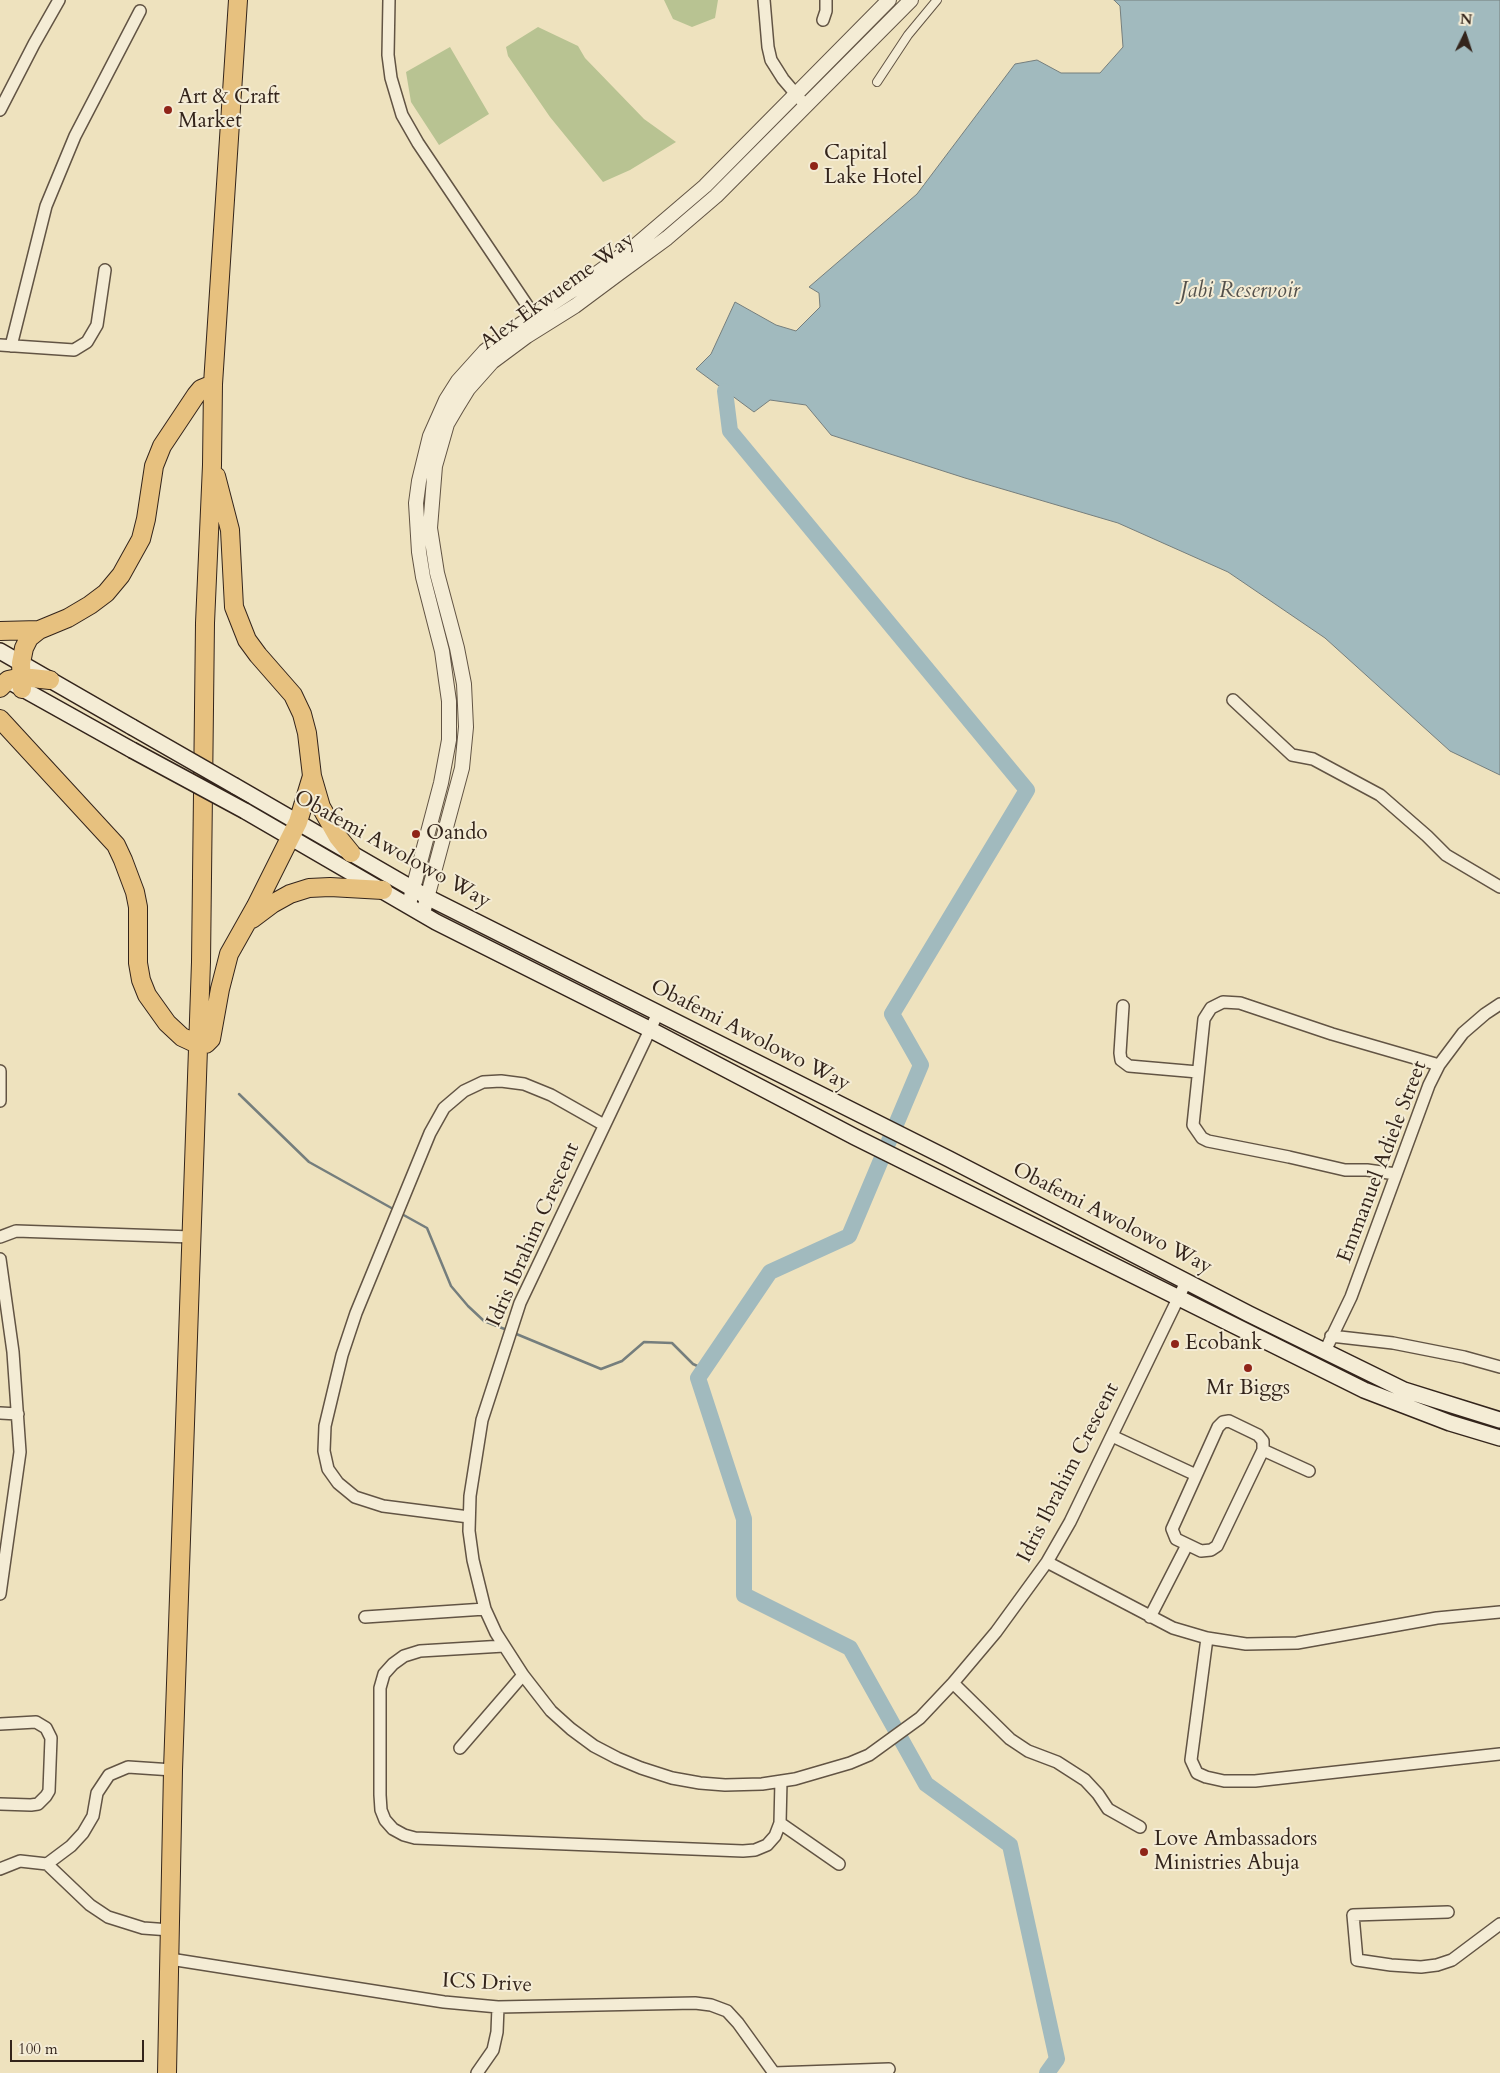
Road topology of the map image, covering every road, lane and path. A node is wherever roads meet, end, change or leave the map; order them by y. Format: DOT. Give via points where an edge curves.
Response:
graph roads {
  1 [pos="59,0"];
  2 [pos="238,0"];
  3 [pos="389,0"];
  4 [pos="764,0"];
  5 [pos="826,0"];
  6 [pos="889,0"];
  7 [pos="911,0"];
  8 [pos="937,0"];
  9 [pos="140,11"];
  10 [pos="823,20"];
  11 [pos="876,82"];
  12 [pos="797,94"];
  13 [pos="806,106"];
  14 [pos="0,110"];
  15 [pos="105,270"];
  16 [pos="538,321"];
  17 [pos="6,346"];
  18 [pos="213,384"];
  19 [pos="212,465"];
  20 [pos="39,630"];
  21 [pos="0,631"];
  22 [pos="0,651"];
  23 [pos="12,679"];
  24 [pos="50,680"];
  25 [pos="1233,700"];
  26 [pos="0,719"];
  27 [pos="312,776"];
  28 [pos="294,830"];
  29 [pos="351,853"];
  30 [pos="1500,887"];
  31 [pos="412,888"];
  32 [pos="383,890"];
  33 [pos="427,897"];
  34 [pos="409,904"];
  35 [pos="423,913"];
  36 [pos="243,926"];
  37 [pos="1500,1004"];
  38 [pos="1123,1006"];
  39 [pos="658,1013"];
  40 [pos="650,1030"];
  41 [pos="197,1044"];
  42 [pos="1439,1065"];
  43 [pos="0,1071"];
  44 [pos="1198,1072"];
  45 [pos="0,1101"];
  46 [pos="604,1125"];
  47 [pos="1396,1174"];
  48 [pos="0,1237"];
  49 [pos="192,1237"];
  50 [pos="0,1259"];
  51 [pos="1186,1282"];
  52 [pos="1178,1297"];
  53 [pos="1331,1336"];
  54 [pos="1325,1351"];
  55 [pos="1500,1367"];
  56 [pos="0,1413"];
  57 [pos="18,1414"];
  58 [pos="1500,1420"];
  59 [pos="1112,1436"];
  60 [pos="1500,1438"];
  61 [pos="1262,1450"];
  62 [pos="1309,1471"];
  63 [pos="1196,1475"];
  64 [pos="470,1517"];
  65 [pos="1187,1545"];
  66 [pos="1047,1562"];
  67 [pos="2,1572"];
  68 [pos="0,1594"];
  69 [pos="485,1609"];
  70 [pos="1500,1612"];
  71 [pos="365,1617"];
  72 [pos="1150,1617"];
  73 [pos="1207,1638"];
  74 [pos="504,1646"];
  75 [pos="523,1675"];
  76 [pos="953,1683"];
  77 [pos="0,1724"];
  78 [pos="460,1748"];
  79 [pos="1500,1754"];
  80 [pos="174,1770"];
  81 [pos="781,1781"];
  82 [pos="0,1804"];
  83 [pos="780,1822"];
  84 [pos="1140,1827"];
  85 [pos="47,1864"];
  86 [pos="839,1864"];
  87 [pos="0,1869"];
  88 [pos="1448,1912"];
  89 [pos="1500,1924"];
  90 [pos="170,1930"];
  91 [pos="170,1959"];
  92 [pos="498,2006"];
  93 [pos="889,2069"];
  94 [pos="167,2073"];
  95 [pos="477,2073"];
  96 [pos="774,2073"];
  1 -- 14 [label="street"];
  2 -- 18 [label="main road"];
  3 -- 16 [label="street" via="388,55 402,115"];
  4 -- 12 [label="street" via="771,60"];
  5 -- 10 [label="street"];
  6 -- 12 [label="street, Alex Ekwueme Way"];
  7 -- 13 [label="street, Alex Ekwueme Way"];
  8 -- 11 [label="street"];
  9 -- 17 [label="street" via="75,136 46,206"];
  12 -- 13 [label="street"];
  12 -- 16 [label="street, Alex Ekwueme Way" via="705,186"];
  13 -- 16 [label="street, Alex Ekwueme Way" via="716,196 666,238 575,306"];
  15 -- 17 [label="street" via="98,325 87,342 74,350"];
  16 -- 31 [label="street, Alex Ekwueme Way" via="485,351 458,381 437,418 424,457 416,503 419,552 442,651 449,721 441,783"];
  16 -- 33 [label="street, Alex Ekwueme Way" via="492,362 468,389 447,424 435,466 431,535 464,684 466,728 462,768"];
  18 -- 19 [label="main road"];
  18 -- 20 [label="main road" via="200,389 162,446 154,466 141,539 121,575 106,593 90,605"];
  19 -- 27 [label="main road" via="230,530 234,607 247,640 294,695 307,733"];
  19 -- 41 [label="main road" via="205,623"];
  20 -- 21 [label="main road"];
  20 -- 23 [label="main road" via="29,638"];
  22 -- 23 [label="main road, Obafemi Awolowo Way"];
  23 -- 24 [label="main road"];
  23 -- 28 [label="main road, Obafemi Awolowo Way, bridge" via="132,750 245,811"];
  24 -- 28 [label="main road, Obafemi Awolowo Way, bridge" via="235,786"];
  25 -- 30 [label="street" via="1292,755 1314,759 1380,795 1446,856"];
  26 -- 41 [label="main road" via="116,845 136,900 138,963 147,995 167,1023 182,1037"];
  27 -- 28 [label="main road"];
  27 -- 29 [label="main road" via="321,807"];
  28 -- 29 [label="main road, Obafemi Awolowo Way"];
  28 -- 32 [label="main road, Obafemi Awolowo Way"];
  28 -- 36 [label="main road"];
  29 -- 31 [label="main road, Obafemi Awolowo Way"];
  31 -- 33 [label="main road, Obafemi Awolowo Way"];
  31 -- 34 [label="street, Alex Ekwueme Way"];
  32 -- 34 [label="main road, Obafemi Awolowo Way"];
  32 -- 36 [label="main road" via="309,888 272,904"];
  33 -- 35 [label="street, Alex Ekwueme Way"];
  33 -- 39 [label="main road, Obafemi Awolowo Way"];
  34 -- 35 [label="main road, Obafemi Awolowo Way"];
  35 -- 40 [label="main road, Obafemi Awolowo Way"];
  36 -- 41 [label="main road" via="224,970 211,1039 206,1044"];
  37 -- 42 [label="street, Emmanuel Adiele Street" via="1463,1033"];
  38 -- 44 [label="street" via="1122,1060 1129,1066"];
  39 -- 40 [label="street, Idris Ibrahim Crescent"];
  39 -- 51 [label="main road, Obafemi Awolowo Way"];
  40 -- 46 [label="street, Idris Ibrahim Crescent"];
  40 -- 52 [label="main road, Obafemi Awolowo Way" via="855,1138"];
  41 -- 49 [label="main road"];
  42 -- 44 [label="street" via="1240,1003 1223,1002 1211,1008 1204,1019"];
  42 -- 47 [label="street, Emmanuel Adiele Street"];
  43 -- 45 [label="street"];
  44 -- 47 [label="street" via="1193,1125 1208,1142 1289,1156 1344,1170"];
  46 -- 64 [label="street, Idris Ibrahim Crescent" via="520,1303 507,1340 482,1420 470,1496"];
  46 -- 64 [label="street" via="524,1084 483,1082 464,1091 444,1108 430,1133 356,1313 325,1426 324,1451 328,1469 338,1483 355,1497 383,1506"];
  47 -- 53 [label="street, Emmanuel Adiele Street" via="1351,1297"];
  48 -- 49 [label="street" via="16,1231"];
  49 -- 80 [label="main road"];
  50 -- 57 [label="street"];
  51 -- 52 [label="street, Idris Ibrahim Crescent"];
  51 -- 54 [label="main road, Obafemi Awolowo Way"];
  52 -- 59 [label="street, Idris Ibrahim Crescent"];
  52 -- 60 [label="main road, Obafemi Awolowo Way" via="1364,1390 1424,1414"];
  53 -- 54 [label="street, Emmanuel Adiele Street"];
  53 -- 55 [label="street" via="1393,1343"];
  54 -- 58 [label="main road, Obafemi Awolowo Way" via="1404,1390"];
  56 -- 57 [label="street"];
  57 -- 67 [label="street" via="20,1452"];
  59 -- 63 [label="street"];
  59 -- 66 [label="street, Idris Ibrahim Crescent"];
  61 -- 62 [label="street"];
  61 -- 63 [label="street" via="1263,1441 1258,1435 1230,1421 1223,1422"];
  61 -- 65 [label="street" via="1216,1546 1201,1551"];
  63 -- 65 [label="street" via="1172,1529 1176,1539"];
  64 -- 69 [label="street, Idris Ibrahim Crescent" via="473,1560"];
  65 -- 72 [label="street"];
  66 -- 72 [label="street"];
  66 -- 76 [label="street, Idris Ibrahim Crescent" via="1016,1606"];
  67 -- 68 [label="street"];
  69 -- 71 [label="street"];
  69 -- 74 [label="street, Idris Ibrahim Crescent"];
  70 -- 73 [label="street" via="1436,1618 1297,1643 1246,1644"];
  72 -- 73 [label="street"];
  73 -- 79 [label="street" via="1191,1760 1197,1772 1206,1777 1224,1781 1255,1781"];
  74 -- 75 [label="street, Idris Ibrahim Crescent"];
  74 -- 83 [label="street" via="420,1651 404,1656 384,1674 380,1688 380,1795 381,1810 393,1829 415,1838 743,1851 767,1845 775,1836"];
  75 -- 78 [label="street"];
  75 -- 81 [label="street, Idris Ibrahim Crescent" via="571,1729 594,1746 633,1765 700,1783 725,1785"];
  76 -- 81 [label="street, Idris Ibrahim Crescent" via="920,1718 869,1755 828,1771"];
  76 -- 84 [label="street" via="1010,1739 1077,1774 1108,1809"];
  77 -- 82 [label="street" via="36,1722 46,1728 51,1738 49,1791 46,1796 38,1804"];
  80 -- 85 [label="street" via="128,1767 109,1775 98,1793 93,1816 83,1833"];
  80 -- 90 [label="main road"];
  81 -- 83 [label="street"];
  83 -- 86 [label="street"];
  85 -- 87 [label="street" via="20,1862"];
  85 -- 90 [label="street" via="90,1905 108,1917 143,1928"];
  88 -- 89 [label="street" via="1353,1915 1357,1960 1421,1967 1437,1965 1452,1960"];
  90 -- 91 [label="main road"];
  91 -- 92 [label="street, ICS Drive" via="444,2002"];
  91 -- 94 [label="main road"];
  92 -- 95 [label="street" via="497,2032 492,2050"];
  92 -- 96 [label="street, ICS Drive" via="711,2005 727,2011"];
  93 -- 96 [label="street"];
}
